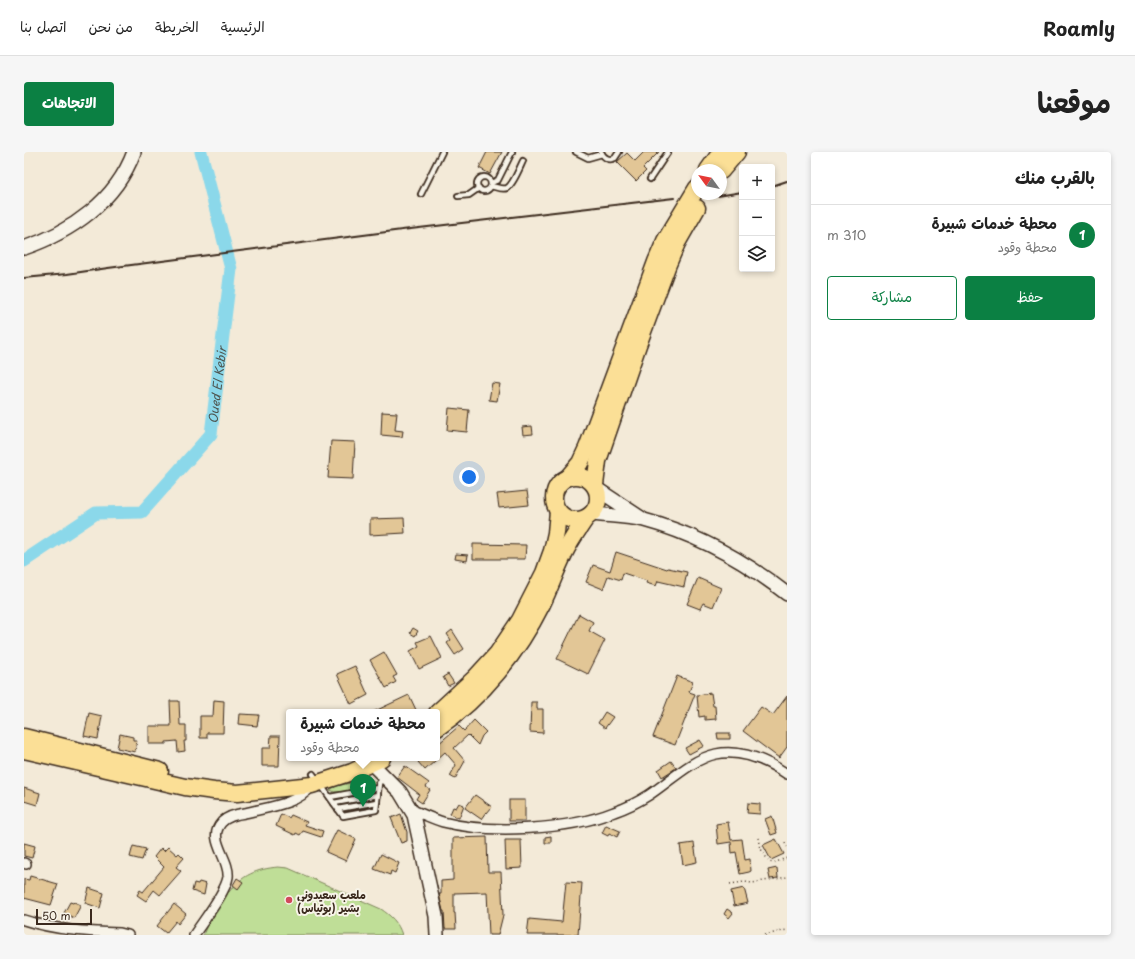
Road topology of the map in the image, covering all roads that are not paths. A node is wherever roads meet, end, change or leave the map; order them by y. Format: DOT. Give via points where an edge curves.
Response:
graph roads {
  1 [pos="134,152"];
  2 [pos="442,152"];
  3 [pos="512,152"];
  4 [pos="576,152"];
  5 [pos="619,152"];
  6 [pos="668,152"];
  7 [pos="720,152"];
  8 [pos="737,152"];
  9 [pos="602,153"];
  10 [pos="523,161"];
  11 [pos="712,164"];
  12 [pos="727,164"];
  13 [pos="650,179"];
  14 [pos="491,185"];
  15 [pos="479,188"];
  16 [pos="421,194"];
  17 [pos="458,196"];
  18 [pos="691,198"];
  19 [pos="702,200"];
  20 [pos="24,248"];
  21 [pos="568,477"];
  22 [pos="596,487"];
  23 [pos="558,511"];
  24 [pos="589,516"];
  25 [pos="642,519"];
  26 [pos="787,594"];
  27 [pos="440,710"];
  28 [pos="440,726"];
  29 [pos="24,737"];
  30 [pos="24,750"];
  31 [pos="365,761"];
  32 [pos="371,761"];
  33 [pos="787,774"];
  34 [pos="315,781"];
  35 [pos="382,782"];
  36 [pos="378,794"];
  37 [pos="330,797"];
  38 [pos="377,802"];
  39 [pos="334,803"];
  40 [pos="338,809"];
  41 [pos="412,810"];
  42 [pos="24,920"];
  43 [pos="128,935"];
  44 [pos="194,935"];
  45 [pos="437,935"];
  1 -- 20 [label="main road" via="110,194 89,214 60,232"];
  2 -- 16 [label="lane"];
  3 -- 14 [label="lane" via="498,180"];
  4 -- 9 [label="lane" via="588,158"];
  5 -- 9 [label="lane" via="612,159 606,158"];
  6 -- 13 [label="lane"];
  7 -- 11 [label="highway"];
  8 -- 12 [label="highway"];
  10 -- 14 [label="lane" via="507,188"];
  14 -- 15 [label="lane" via="486,191"];
  14 -- 15 [label="lane" via="488,178 481,178"];
  15 -- 17 [label="lane" via="468,195"];
  18 -- 21 [label="highway" via="665,241 587,448 580,463"];
  19 -- 22 [label="highway" via="677,243 668,264 598,462"];
  21 -- 22 [label="highway" via="586,477"];
  21 -- 23 [label="highway" via="556,488 554,496"];
  22 -- 24 [label="highway" via="599,498 597,506"];
  22 -- 25 [label="main road"];
  23 -- 24 [label="highway" via="570,519 579,520"];
  23 -- 27 [label="highway" via="556,533 547,566 520,620 497,654"];
  24 -- 25 [label="main road"];
  24 -- 28 [label="highway" via="564,554 543,603 526,634 486,686"];
  25 -- 26 [label="main road" via="716,548 766,578"];
  29 -- 34 [label="highway" via="195,780"];
  30 -- 34 [label="highway" via="163,783 214,791 251,792"];
  31 -- 34 [label="highway"];
  32 -- 35 [label="main road"];
  33 -- 41 [label="street" via="760,758 717,754 704,758 648,795 613,813 538,828 484,829 443,822"];
  34 -- 37 [label="lane"];
  34 -- 44 [label="street" via="302,796 230,816 222,822 217,832 217,843 228,876 222,893"];
  35 -- 36 [label="lane"];
  35 -- 37 [label="lane"];
  35 -- 41 [label="main road" via="400,792"];
  36 -- 38 [label="lane"];
  36 -- 39 [label="lane"];
  37 -- 39 [label="lane"];
  38 -- 40 [label="lane"];
  38 -- 40 [label="lane" via="376,810 343,816"];
  39 -- 40 [label="lane"];
  41 -- 45 [label="main road" via="436,916"];
  42 -- 43 [label="street" via="57,928"];
}
